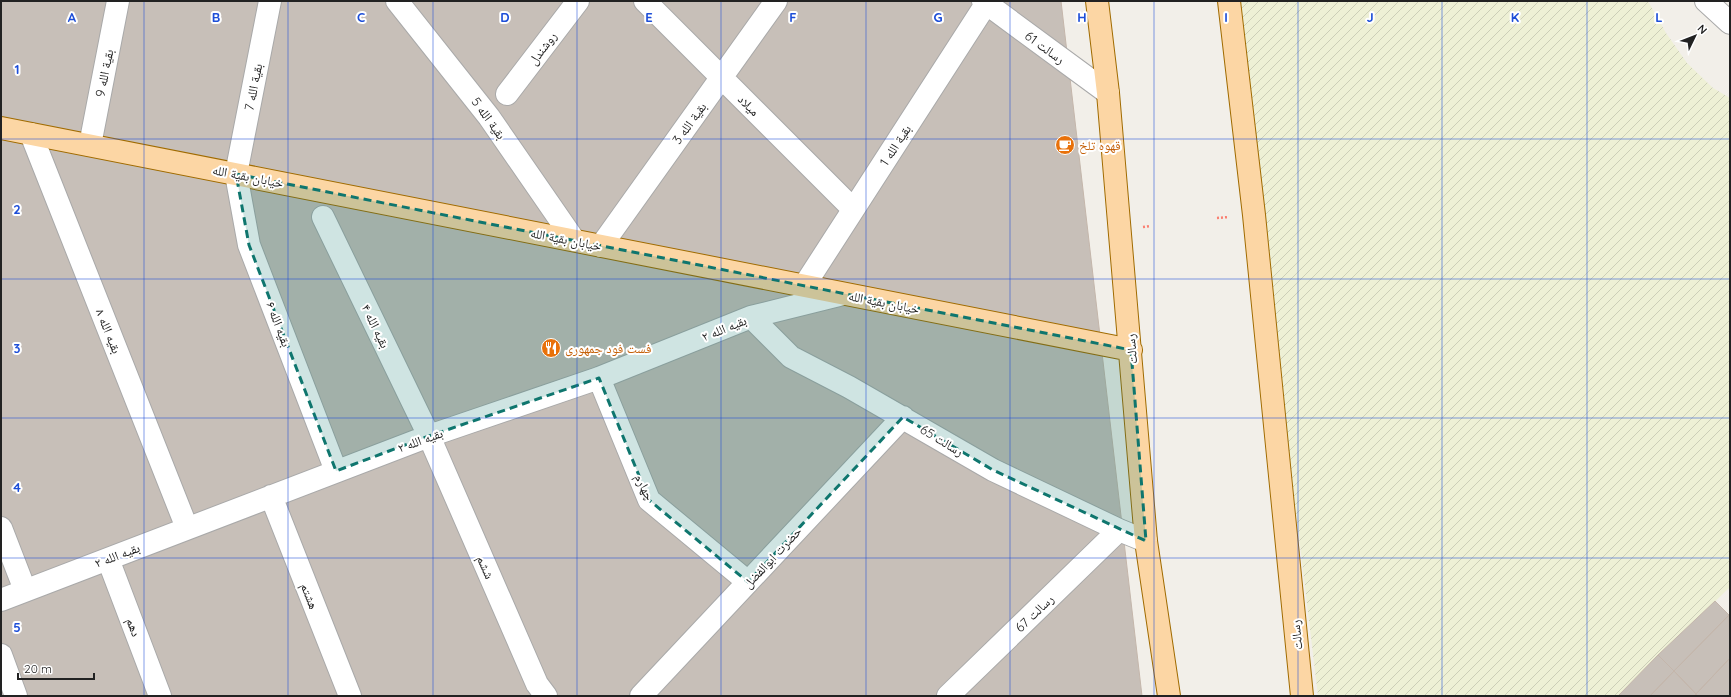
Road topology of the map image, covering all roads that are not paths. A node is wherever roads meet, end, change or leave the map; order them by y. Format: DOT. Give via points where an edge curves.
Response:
graph roads {
  1 [pos="118,1"];
  2 [pos="270,1"];
  3 [pos="397,1"];
  4 [pos="578,1"];
  5 [pos="645,1"];
  6 [pos="776,1"];
  7 [pos="1097,1"];
  8 [pos="1229,1"];
  9 [pos="1706,1"];
  10 [pos="985,2"];
  11 [pos="1728,17"];
  12 [pos="722,77"];
  13 [pos="1108,92"];
  14 [pos="507,94"];
  15 [pos="1,128"];
  16 [pos="31,134"];
  17 [pos="90,145"];
  18 [pos="236,174"];
  19 [pos="854,209"];
  20 [pos="323,217"];
  21 [pos="574,240"];
  22 [pos="601,246"];
  23 [pos="804,286"];
  24 [pos="843,294"];
  25 [pos="751,317"];
  26 [pos="1131,350"];
  27 [pos="599,378"];
  28 [pos="903,417"];
  29 [pos="429,436"];
  30 [pos="336,471"];
  31 [pos="271,496"];
  32 [pos="1,528"];
  33 [pos="187,528"];
  34 [pos="1119,530"];
  35 [pos="1146,541"];
  36 [pos="108,559"];
  37 [pos="748,582"];
  38 [pos="25,590"];
  39 [pos="1,600"];
  40 [pos="1,655"];
  41 [pos="16,696"];
  42 [pos="160,696"];
  43 [pos="350,696"];
  44 [pos="546,696"];
  45 [pos="641,696"];
  46 [pos="948,696"];
  47 [pos="1169,696"];
  48 [pos="1302,696"];
  1 -- 17 [label="street, بقیة الله 9"];
  2 -- 18 [label="street, بقیة الله 7"];
  3 -- 21 [label="street, بقیة الله 5" via="489,117"];
  4 -- 14 [label="street, روشندل"];
  5 -- 12 [label="street, میلاد"];
  6 -- 12 [label="street, بقیة الله 3"];
  7 -- 13 [label="main road, رسالت"];
  8 -- 48 [label="main road, رسالت" via="1254,215"];
  9 -- 11 [label="street"];
  10 -- 13 [label="street, رسالت 61"];
  10 -- 19 [label="street, بقیة الله 1"];
  12 -- 19 [label="street, میلاد"];
  12 -- 22 [label="street, بقیة الله 3"];
  13 -- 26 [label="main road, رسالت"];
  15 -- 16 [label="main road, خیابان بقیة الله"];
  16 -- 17 [label="main road, خیابان بقیة الله"];
  16 -- 33 [label="street, بقیه الله ۸"];
  17 -- 18 [label="main road, خیابان بقیة الله"];
  18 -- 21 [label="main road, خیابان بقیة الله"];
  18 -- 30 [label="street, بقیه الله ۶" via="249,245"];
  19 -- 23 [label="street, بقیة الله 1"];
  20 -- 29 [label="street, بقیه الله ۴"];
  21 -- 22 [label="main road, خیابان بقیة الله"];
  22 -- 23 [label="main road, خیابان بقیة الله"];
  23 -- 24 [label="main road, خیابان بقیة الله"];
  24 -- 25 [label="street, بقیه الله ۲"];
  24 -- 26 [label="main road, خیابان بقیة الله"];
  25 -- 27 [label="street, بقیه الله ۲"];
  25 -- 28 [label="street, رسالت 65" via="791,357"];
  26 -- 35 [label="main road, رسالت"];
  27 -- 29 [label="street, بقیه الله ۲"];
  27 -- 37 [label="street, چهارم" via="649,500"];
  28 -- 34 [label="street, رسالت 65" via="993,470"];
  28 -- 37 [label="street, حضرت ابوالفضل"];
  29 -- 30 [label="street, بقیه الله ۲"];
  29 -- 44 [label="street, ششم" via="538,684"];
  30 -- 31 [label="street, بقیه الله ۲"];
  31 -- 33 [label="street, بقیه الله ۲"];
  31 -- 43 [label="street, هشتم"];
  32 -- 38 [label="street"];
  33 -- 36 [label="street, بقیه الله ۲"];
  34 -- 35 [label="street, رسالت 65"];
  34 -- 46 [label="street, رسالت 67"];
  35 -- 47 [label="main road, رسالت"];
  36 -- 38 [label="street, بقیه الله ۲"];
  36 -- 42 [label="street, دهم"];
  37 -- 45 [label="street, حضرت ابوالفضل"];
  38 -- 39 [label="street, بقیه الله ۲"];
  40 -- 41 [label="street"];
}
